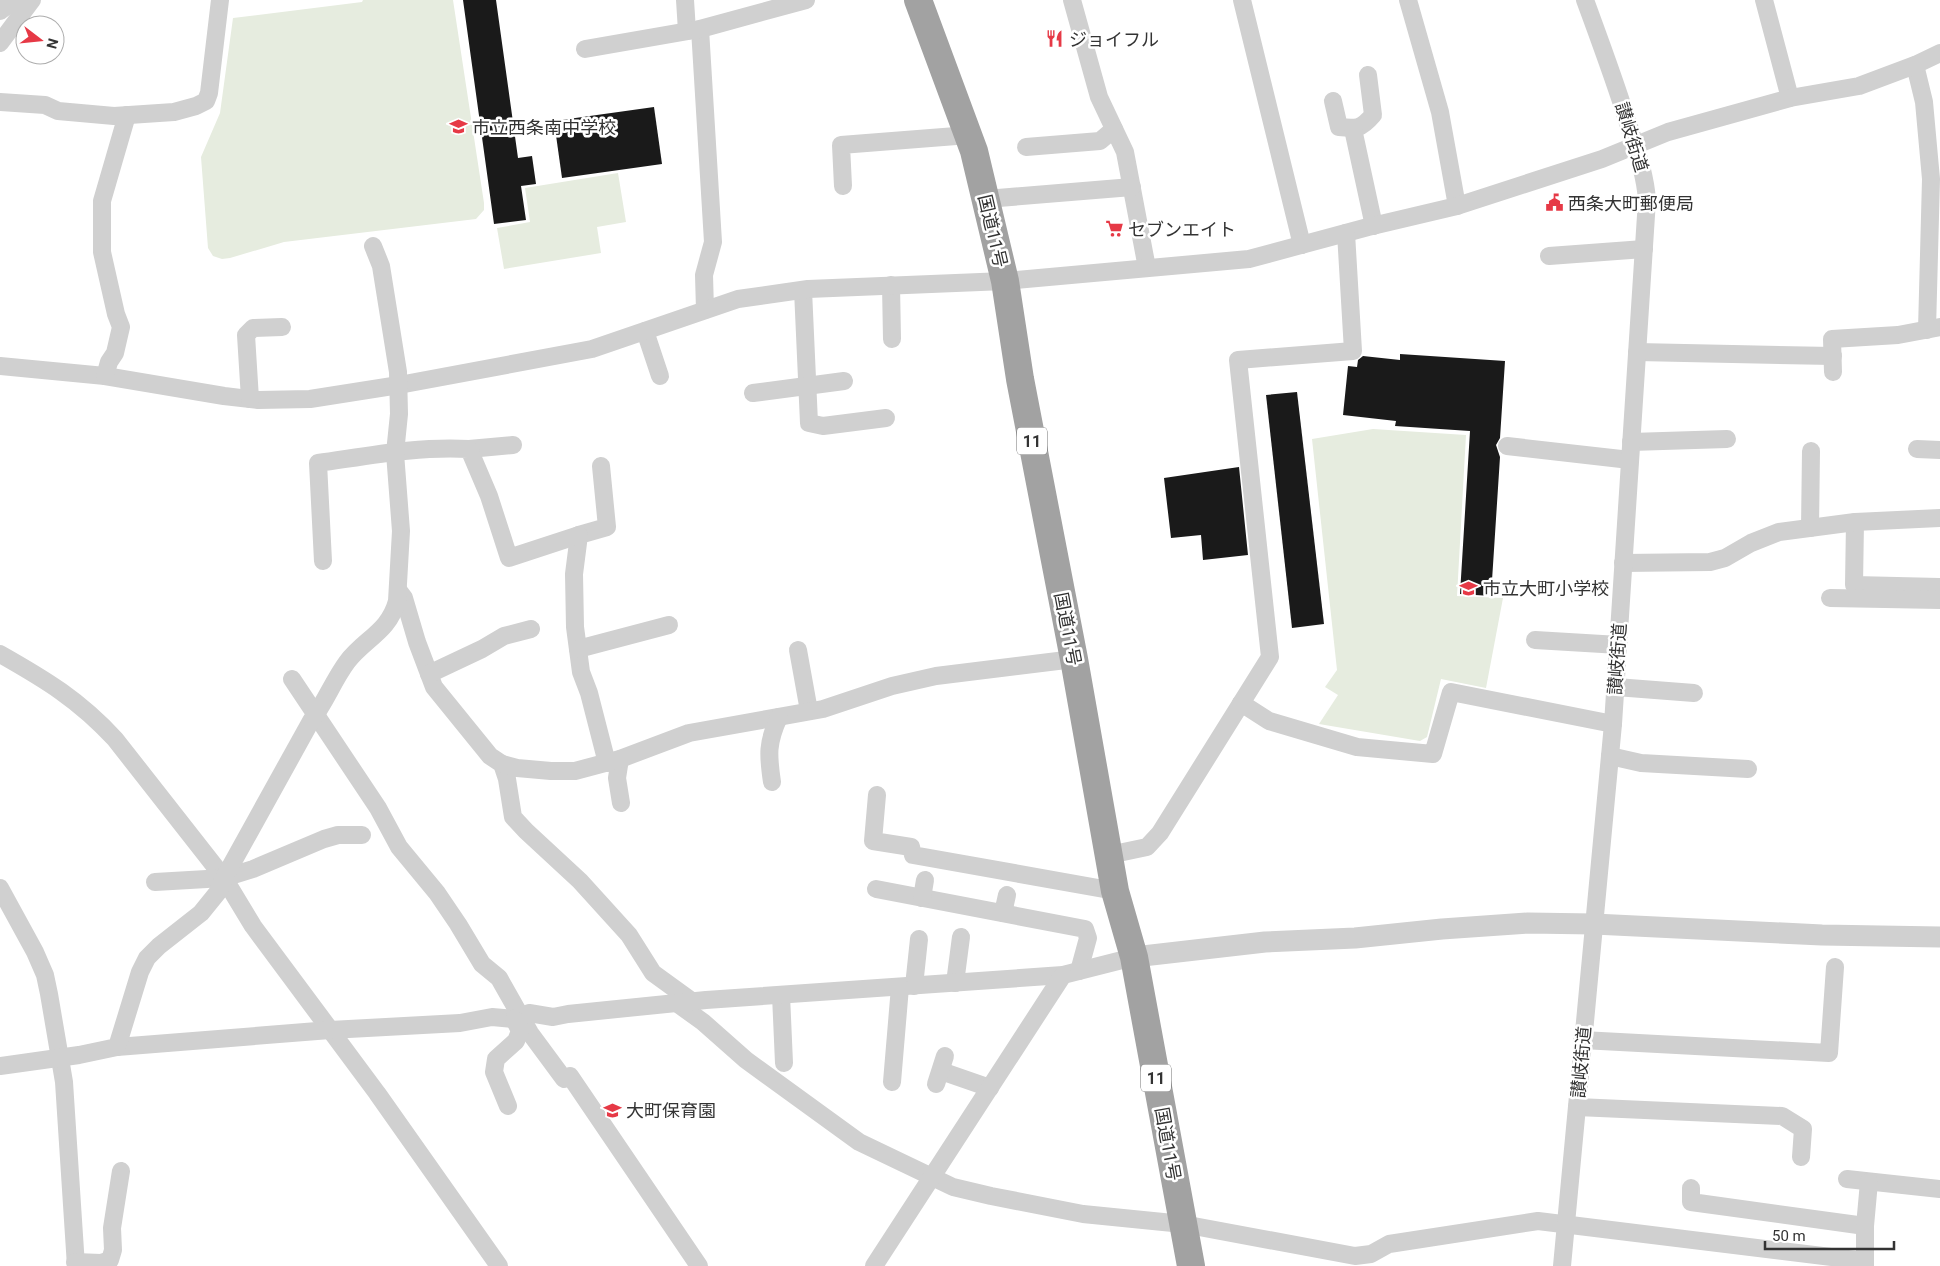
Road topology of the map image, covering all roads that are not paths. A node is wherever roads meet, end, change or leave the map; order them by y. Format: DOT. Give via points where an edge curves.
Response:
graph roads {
  1 [pos="15,0"];
  2 [pos="32,0"];
  3 [pos="220,0"];
  4 [pos="685,0"];
  5 [pos="806,0"];
  6 [pos="918,0"];
  7 [pos="1072,0"];
  8 [pos="1242,0"];
  9 [pos="1408,0"];
  10 [pos="1585,0"];
  11 [pos="1764,0"];
  12 [pos="0,11"];
  13 [pos="694,30"];
  14 [pos="0,43"];
  15 [pos="585,48"];
  16 [pos="1940,54"];
  17 [pos="1915,65"];
  18 [pos="1368,75"];
  19 [pos="1790,98"];
  20 [pos="1333,101"];
  21 [pos="0,102"];
  22 [pos="127,115"];
  23 [pos="1114,129"];
  24 [pos="1353,129"];
  25 [pos="968,134"];
  26 [pos="1635,146"];
  27 [pos="1026,147"];
  28 [pos="842,186"];
  29 [pos="1132,187"];
  30 [pos="986,199"];
  31 [pos="1457,206"];
  32 [pos="1374,226"];
  33 [pos="1346,233"];
  34 [pos="1302,245"];
  35 [pos="373,246"];
  36 [pos="1644,249"];
  37 [pos="1548,256"];
  38 [pos="1147,268"];
  39 [pos="1005,281"];
  40 [pos="891,286"];
  41 [pos="803,290"];
  42 [pos="705,310"];
  43 [pos="282,327"];
  44 [pos="1934,329"];
  45 [pos="645,331"];
  46 [pos="892,339"];
  47 [pos="1638,352"];
  48 [pos="0,366"];
  49 [pos="105,376"];
  50 [pos="660,376"];
  51 [pos="844,381"];
  52 [pos="399,385"];
  53 [pos="807,385"];
  54 [pos="753,393"];
  55 [pos="250,399"];
  56 [pos="886,418"];
  57 [pos="1727,439"];
  58 [pos="513,445"];
  59 [pos="1507,446"];
  60 [pos="1917,448"];
  61 [pos="469,449"];
  62 [pos="1811,450"];
  63 [pos="1940,450"];
  64 [pos="1631,451"];
  65 [pos="396,453"];
  66 [pos="602,466"];
  67 [pos="1940,518"];
  68 [pos="1855,522"];
  69 [pos="1810,528"];
  70 [pos="579,535"];
  71 [pos="323,561"];
  72 [pos="1623,563"];
  73 [pos="1940,587"];
  74 [pos="398,590"];
  75 [pos="1830,598"];
  76 [pos="1940,600"];
  77 [pos="670,625"];
  78 [pos="531,629"];
  79 [pos="1535,640"];
  80 [pos="1619,645"];
  81 [pos="578,649"];
  82 [pos="798,650"];
  83 [pos="0,654"];
  84 [pos="1074,659"];
  85 [pos="429,674"];
  86 [pos="292,679"];
  87 [pos="1616,687"];
  88 [pos="1694,693"];
  89 [pos="1241,703"];
  90 [pos="809,711"];
  91 [pos="316,715"];
  92 [pos="779,717"];
  93 [pos="1613,724"];
  94 [pos="1610,756"];
  95 [pos="614,761"];
  96 [pos="502,764"];
  97 [pos="1748,769"];
  98 [pos="772,782"];
  99 [pos="877,795"];
  100 [pos="621,803"];
  101 [pos="362,835"];
  102 [pos="1109,855"];
  103 [pos="224,878"];
  104 [pos="925,880"];
  105 [pos="155,882"];
  106 [pos="876,889"];
  107 [pos="1115,891"];
  108 [pos="1,892"];
  109 [pos="1007,895"];
  110 [pos="922,898"];
  111 [pos="1003,913"];
  112 [pos="1594,924"];
  113 [pos="961,937"];
  114 [pos="1940,937"];
  115 [pos="919,939"];
  116 [pos="1134,957"];
  117 [pos="1835,967"];
  118 [pos="1071,973"];
  119 [pos="955,983"];
  120 [pos="907,986"];
  121 [pos="781,995"];
  122 [pos="685,1003"];
  123 [pos="518,1018"];
  124 [pos="330,1030"];
  125 [pos="1582,1040"];
  126 [pos="117,1047"];
  127 [pos="60,1058"];
  128 [pos="784,1063"];
  129 [pos="0,1066"];
  130 [pos="941,1070"];
  131 [pos="892,1082"];
  132 [pos="990,1088"];
  133 [pos="508,1106"];
  134 [pos="1577,1106"];
  135 [pos="1801,1156"];
  136 [pos="121,1171"];
  137 [pos="932,1177"];
  138 [pos="1847,1179"];
  139 [pos="1869,1182"];
  140 [pos="1691,1188"];
  141 [pos="1940,1189"];
  142 [pos="1183,1224"];
  143 [pos="1566,1224"];
  144 [pos="1865,1226"];
  145 [pos="76,1264"];
  146 [pos="1865,1264"];
  147 [pos="499,1266"];
  148 [pos="699,1266"];
  149 [pos="874,1266"];
  150 [pos="1191,1266"];
  151 [pos="1562,1266"];
  1 -- 12 [label="street"];
  2 -- 14 [label="street"];
  3 -- 22 [label="street" via="206,101 174,112"];
  4 -- 13 [label="street"];
  5 -- 13 [label="street"];
  6 -- 25 [label="highway, 国道11号 / 11"];
  7 -- 23 [label="street" via="1099,97"];
  8 -- 34 [label="street"];
  9 -- 31 [label="street" via="1440,112"];
  10 -- 26 [label="street, 讃岐街道" via="1612,70"];
  11 -- 19 [label="street"];
  13 -- 15 [label="street"];
  13 -- 42 [label="street" via="714,242 704,276"];
  16 -- 17 [label="street"];
  17 -- 19 [label="street" via="1859,86"];
  17 -- 44 [label="street" via="1924,102 1932,179"];
  18 -- 24 [label="street" via="1373,115 1364,126"];
  19 -- 26 [label="street" via="1668,132"];
  20 -- 24 [label="street" via="1339,127"];
  21 -- 22 [label="street" via="45,105 58,111"];
  22 -- 49 [label="street" via="102,202 102,252 121,327"];
  23 -- 27 [label="street" via="1100,141"];
  23 -- 29 [label="street" via="1125,152"];
  24 -- 32 [label="street"];
  25 -- 28 [label="street" via="841,145"];
  25 -- 30 [label="highway, 国道11号 / 11"];
  26 -- 31 [label="street"];
  26 -- 36 [label="street, 讃岐街道" via="1645,177"];
  29 -- 30 [label="street"];
  29 -- 38 [label="street"];
  30 -- 39 [label="highway, 国道11号 / 11"];
  31 -- 32 [label="street"];
  32 -- 33 [label="street"];
  33 -- 34 [label="street"];
  33 -- 89 [label="street" via="1353,352 1238,360 1270,657"];
  34 -- 38 [label="street" via="1249,258"];
  35 -- 52 [label="street" via="381,266"];
  36 -- 37 [label="street"];
  36 -- 47 [label="street, 讃岐街道"];
  38 -- 39 [label="street"];
  39 -- 40 [label="street"];
  39 -- 84 [label="highway, 国道11号 / 11" via="1020,379"];
  40 -- 41 [label="street"];
  40 -- 46 [label="street"];
  41 -- 42 [label="street" via="738,300"];
  41 -- 53 [label="street"];
  42 -- 45 [label="street"];
  43 -- 55 [label="street" via="253,328 246,335"];
  44 -- 47 [label="street" via="1832,339 1833,364"];
  45 -- 50 [label="street"];
  45 -- 52 [label="street" via="592,349"];
  47 -- 64 [label="street, 讃岐街道"];
  48 -- 49 [label="street"];
  49 -- 55 [label="street"];
  51 -- 53 [label="street"];
  52 -- 55 [label="street" via="310,398"];
  52 -- 65 [label="street"];
  53 -- 54 [label="street"];
  53 -- 56 [label="street" via="809,423 823,426"];
  57 -- 64 [label="street"];
  58 -- 61 [label="street"];
  59 -- 64 [label="street"];
  60 -- 63 [label="street"];
  61 -- 65 [label="street" via="446,447"];
  61 -- 70 [label="street" via="489,496 509,558"];
  62 -- 69 [label="street"];
  64 -- 72 [label="street, 讃岐街道"];
  65 -- 71 [label="street" via="318,463"];
  65 -- 74 [label="street" via="401,531"];
  66 -- 70 [label="street" via="607,527"];
  67 -- 68 [label="street"];
  68 -- 69 [label="street"];
  68 -- 73 [label="street" via="1854,585"];
  69 -- 72 [label="street" via="1780,532 1710,562"];
  70 -- 81 [label="street" via="574,574"];
  72 -- 80 [label="street, 讃岐街道"];
  74 -- 85 [label="street" via="404,598"];
  74 -- 91 [label="street" via="390,620 348,660"];
  75 -- 76 [label="street"];
  77 -- 81 [label="street"];
  78 -- 85 [label="street" via="504,636"];
  79 -- 80 [label="street"];
  80 -- 87 [label="street, 讃岐街道"];
  81 -- 95 [label="street" via="581,672"];
  82 -- 90 [label="street"];
  83 -- 103 [label="street" via="48,681 96,718"];
  84 -- 90 [label="street" via="936,676"];
  84 -- 102 [label="highway, 国道11号 / 11"];
  85 -- 96 [label="street" via="434,687 490,756"];
  86 -- 91 [label="street"];
  87 -- 88 [label="street"];
  87 -- 93 [label="street, 讃岐街道"];
  89 -- 93 [label="street" via="1269,721 1357,747 1433,754 1451,692"];
  89 -- 102 [label="street" via="1160,833 1147,847"];
  90 -- 92 [label="street"];
  91 -- 103 [label="street"];
  91 -- 123 [label="street" via="378,808 399,847 437,892 482,964 499,978"];
  92 -- 95 [label="street" via="689,733"];
  92 -- 98 [label="street" via="770,736 768,758"];
  93 -- 94 [label="street, 讃岐街道"];
  94 -- 97 [label="street" via="1641,763"];
  94 -- 112 [label="street, 讃岐街道"];
  95 -- 96 [label="street" via="575,771 517,768"];
  95 -- 100 [label="street"];
  96 -- 122 [label="street" via="513,817 580,881 629,935 653,973"];
  99 -- 107 [label="street" via="873,841 911,846 913,855"];
  101 -- 103 [label="street" via="338,835 324,839"];
  102 -- 107 [label="highway, 国道11号 / 11"];
  103 -- 105 [label="street"];
  103 -- 124 [label="street" via="254,926"];
  103 -- 126 [label="street" via="218,892 201,913 147,958"];
  104 -- 110 [label="street"];
  106 -- 110 [label="street"];
  107 -- 116 [label="highway, 国道11号 / 11"];
  108 -- 127 [label="street" via="45,976"];
  109 -- 111 [label="street"];
  110 -- 111 [label="street"];
  111 -- 118 [label="street" via="1085,929 1088,938"];
  112 -- 114 [label="street"];
  112 -- 116 [label="street" via="1528,923 1452,928 1355,938 1265,942"];
  112 -- 125 [label="street, 讃岐街道"];
  113 -- 119 [label="street"];
  115 -- 120 [label="street"];
  116 -- 118 [label="street"];
  116 -- 142 [label="highway, 国道11号 / 11"];
  117 -- 125 [label="street" via="1828,1053"];
  118 -- 119 [label="street"];
  118 -- 132 [label="street"];
  119 -- 120 [label="street"];
  120 -- 121 [label="street"];
  120 -- 131 [label="street"];
  121 -- 122 [label="street"];
  121 -- 128 [label="street"];
  122 -- 123 [label="street" via="553,1017 528,1013"];
  122 -- 137 [label="street" via="746,1060 859,1142"];
  123 -- 124 [label="street" via="492,1017 460,1023"];
  123 -- 133 [label="street" via="520,1031 516,1041 496,1059 494,1072"];
  123 -- 148 [label="street" via="564,1079 570,1076"];
  124 -- 126 [label="street"];
  124 -- 147 [label="street"];
  125 -- 134 [label="street, 讃岐街道"];
  126 -- 127 [label="street"];
  127 -- 129 [label="street"];
  127 -- 145 [label="street"];
  130 -- 132 [label="street"];
  132 -- 137 [label="street"];
  134 -- 135 [label="street" via="1782,1116 1803,1130"];
  134 -- 143 [label="street, 讃岐街道"];
  136 -- 145 [label="street" via="110,1260"];
  137 -- 142 [label="street" via="953,1187 1083,1214"];
  137 -- 149 [label="street"];
  138 -- 139 [label="street"];
  139 -- 141 [label="street"];
  139 -- 144 [label="street"];
  140 -- 144 [label="street" via="1691,1202"];
  142 -- 143 [label="street" via="1355,1256 1371,1254 1389,1244 1538,1221"];
  142 -- 150 [label="highway, 国道11号 / 11"];
  143 -- 146 [label="street"];
  143 -- 151 [label="street, 讃岐街道"];
  144 -- 146 [label="street"];
}
